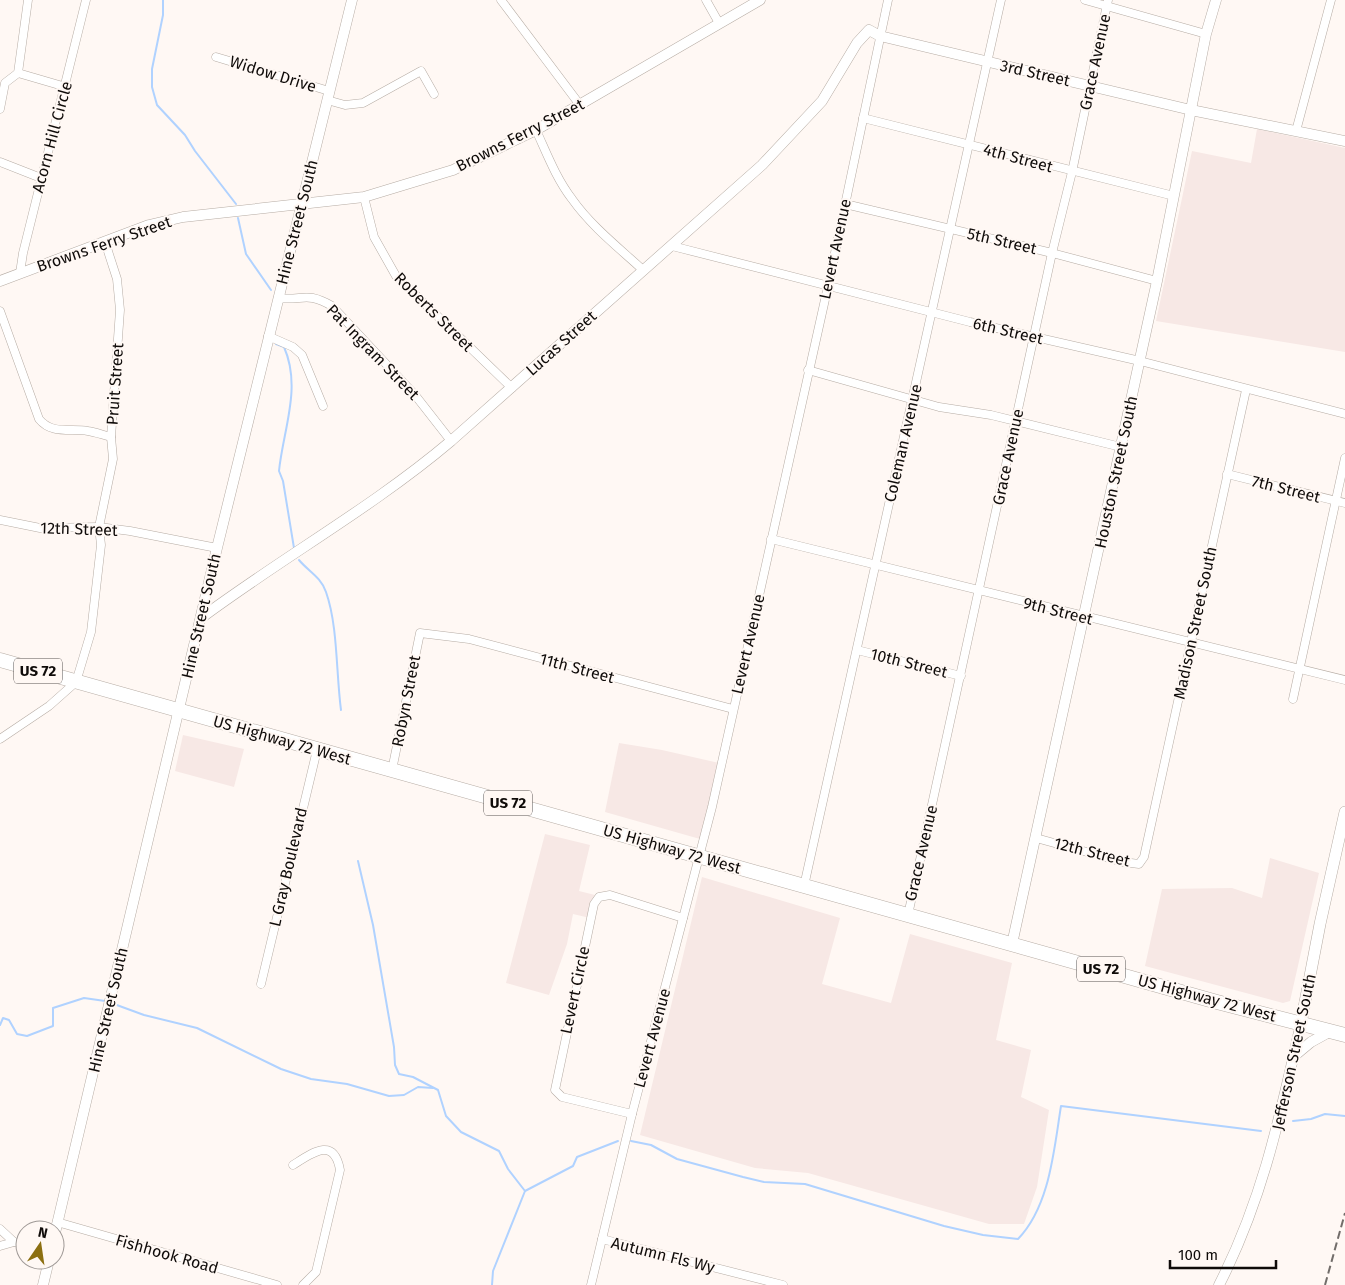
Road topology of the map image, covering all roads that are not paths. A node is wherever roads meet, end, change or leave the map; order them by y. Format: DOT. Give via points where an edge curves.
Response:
graph roads {
  1 [pos="28,0"];
  2 [pos="86,0"];
  3 [pos="352,0"];
  4 [pos="501,0"];
  5 [pos="706,0"];
  6 [pos="760,0"];
  7 [pos="888,0"];
  8 [pos="1001,0"];
  9 [pos="1085,0"];
  10 [pos="1216,0"];
  11 [pos="1331,0"];
  12 [pos="1107,3"];
  13 [pos="719,23"];
  14 [pos="1206,34"];
  15 [pos="880,36"];
  16 [pos="216,57"];
  17 [pos="987,61"];
  18 [pos="18,73"];
  19 [pos="1090,86"];
  20 [pos="66,87"];
  21 [pos="434,94"];
  22 [pos="328,96"];
  23 [pos="580,105"];
  24 [pos="0,109"];
  25 [pos="1191,110"];
  26 [pos="862,118"];
  27 [pos="536,130"];
  28 [pos="1296,131"];
  29 [pos="1345,141"];
  30 [pos="969,144"];
  31 [pos="0,162"];
  32 [pos="1072,172"];
  33 [pos="41,178"];
  34 [pos="1174,196"];
  35 [pos="364,197"];
  36 [pos="301,203"];
  37 [pos="845,204"];
  38 [pos="950,229"];
  39 [pos="105,242"];
  40 [pos="672,246"];
  41 [pos="1052,253"];
  42 [pos="643,270"];
  43 [pos="20,273"];
  44 [pos="0,281"];
  45 [pos="1157,281"];
  46 [pos="828,286"];
  47 [pos="278,298"];
  48 [pos="0,312"];
  49 [pos="932,312"];
  50 [pos="268,336"];
  51 [pos="1034,337"];
  52 [pos="1140,361"];
  53 [pos="808,370"];
  54 [pos="512,388"];
  55 [pos="1246,390"];
  56 [pos="913,399"];
  57 [pos="323,406"];
  58 [pos="1345,414"];
  59 [pos="1016,421"];
  60 [pos="111,437"];
  61 [pos="451,441"];
  62 [pos="1121,447"];
  63 [pos="1345,458"];
  64 [pos="1228,474"];
  65 [pos="1336,501"];
  66 [pos="1345,503"];
  67 [pos="0,520"];
  68 [pos="99,527"];
  69 [pos="771,539"];
  70 [pos="217,548"];
  71 [pos="875,565"];
  72 [pos="979,592"];
  73 [pos="1084,617"];
  74 [pos="201,618"];
  75 [pos="420,633"];
  76 [pos="1191,643"];
  77 [pos="857,650"];
  78 [pos="0,660"];
  79 [pos="1298,668"];
  80 [pos="961,676"];
  81 [pos="1345,680"];
  82 [pos="76,682"];
  83 [pos="1293,699"];
  84 [pos="733,709"];
  85 [pos="178,710"];
  86 [pos="0,739"];
  87 [pos="317,750"];
  88 [pos="392,770"];
  89 [pos="1345,812"];
  90 [pos="1036,838"];
  91 [pos="699,857"];
  92 [pos="1144,857"];
  93 [pos="804,886"];
  94 [pos="908,914"];
  95 [pos="682,918"];
  96 [pos="1012,944"];
  97 [pos="261,984"];
  98 [pos="1301,1023"];
  99 [pos="1331,1031"];
  100 [pos="1345,1035"];
  101 [pos="1294,1057"];
  102 [pos="632,1114"];
  103 [pos="294,1165"];
  104 [pos="58,1220"];
  105 [pos="65,1224"];
  106 [pos="0,1229"];
  107 [pos="602,1239"];
  108 [pos="14,1242"];
  109 [pos="0,1246"];
  110 [pos="47,1270"];
  111 [pos="43,1285"];
  112 [pos="277,1285"];
  113 [pos="303,1285"];
  114 [pos="591,1285"];
  115 [pos="783,1285"];
  116 [pos="1219,1285"];
  1 -- 18 [label="street"];
  2 -- 20 [label="street, Acorn Hill Circle"];
  3 -- 22 [label="street, Hine Street South"];
  4 -- 23 [label="street"];
  5 -- 13 [label="street"];
  6 -- 13 [label="street, Browns Ferry Street"];
  7 -- 15 [label="street, Levert Avenue"];
  8 -- 17 [label="street, Coleman Avenue"];
  9 -- 12 [label="street"];
  10 -- 14 [label="street, Houston Street South"];
  11 -- 28 [label="street"];
  12 -- 14 [label="street"];
  12 -- 19 [label="street, Grace Avenue"];
  13 -- 23 [label="street, Browns Ferry Street"];
  14 -- 25 [label="street, Houston Street South"];
  15 -- 17 [label="street, 3rd Street"];
  15 -- 26 [label="street, Levert Avenue"];
  15 -- 40 [label="street, Lucas Street" via="869,30 864,34 832,87 799,127"];
  16 -- 22 [label="street, Widow Drive"];
  17 -- 19 [label="street, 3rd Street"];
  17 -- 30 [label="street, Coleman Avenue"];
  18 -- 20 [label="street"];
  18 -- 24 [label="street" via="5,83"];
  19 -- 25 [label="street, 3rd Street"];
  19 -- 32 [label="street, Grace Avenue"];
  20 -- 33 [label="street, Acorn Hill Circle"];
  21 -- 22 [label="street, Widow Drive" via="421,71 362,103 345,105"];
  22 -- 36 [label="street, Hine Street South"];
  23 -- 27 [label="street, Browns Ferry Street"];
  25 -- 28 [label="street, 3rd Street"];
  25 -- 34 [label="street, Houston Street South"];
  26 -- 30 [label="street, 4th Street"];
  26 -- 37 [label="street, Levert Avenue"];
  27 -- 35 [label="street, Browns Ferry Street" via="453,170"];
  27 -- 42 [label="street" via="571,198"];
  28 -- 29 [label="street, 3rd Street"];
  30 -- 32 [label="street, 4th Street"];
  30 -- 38 [label="street, Coleman Avenue"];
  31 -- 33 [label="street"];
  32 -- 34 [label="street, 4th Street"];
  32 -- 41 [label="street, Grace Avenue"];
  33 -- 43 [label="street, Acorn Hill Circle"];
  34 -- 45 [label="street, Houston Street South"];
  35 -- 36 [label="street, Browns Ferry Street"];
  35 -- 54 [label="street, Roberts Street" via="374,237 396,276"];
  36 -- 39 [label="street, Browns Ferry Street" via="183,217 149,225"];
  36 -- 47 [label="street, Hine Street South"];
  37 -- 38 [label="street, 5th Street"];
  37 -- 46 [label="street, Levert Avenue"];
  38 -- 41 [label="street, 5th Street"];
  38 -- 49 [label="street, Coleman Avenue"];
  39 -- 43 [label="street, Browns Ferry Street"];
  39 -- 60 [label="street, Pruit Street" via="117,279 120,310"];
  40 -- 42 [label="street, Lucas Street"];
  40 -- 46 [label="street, 6th Street"];
  41 -- 45 [label="street, 5th Street"];
  41 -- 51 [label="street, Grace Avenue"];
  42 -- 54 [label="street, Lucas Street"];
  43 -- 44 [label="street, Browns Ferry Street"];
  45 -- 52 [label="street, Houston Street South"];
  46 -- 49 [label="street, 6th Street"];
  46 -- 53 [label="street, Levert Avenue"];
  47 -- 50 [label="street, Hine Street South"];
  47 -- 61 [label="street, Pat Ingram Street" via="317,297 332,306 415,395"];
  48 -- 60 [label="street" via="45,426 53,430 88,431"];
  49 -- 51 [label="street, 6th Street"];
  49 -- 56 [label="street, Coleman Avenue"];
  50 -- 57 [label="street" via="293,346 302,356"];
  50 -- 70 [label="street, Hine Street South"];
  51 -- 52 [label="street, 6th Street"];
  51 -- 59 [label="street, Grace Avenue"];
  52 -- 55 [label="street, 6th Street"];
  52 -- 62 [label="street, Houston Street South"];
  53 -- 56 [label="street"];
  53 -- 69 [label="street, Levert Avenue"];
  54 -- 61 [label="street, Lucas Street"];
  55 -- 58 [label="street, 6th Street"];
  55 -- 64 [label="street, Madison Street South"];
  56 -- 59 [label="street" via="939,408"];
  56 -- 71 [label="street, Coleman Avenue"];
  59 -- 62 [label="street"];
  59 -- 72 [label="street, Grace Avenue"];
  60 -- 68 [label="street, Pruit Street" via="113,459"];
  61 -- 74 [label="street, Lucas Street" via="399,483"];
  62 -- 73 [label="street, Houston Street South"];
  63 -- 65 [label="street"];
  64 -- 65 [label="street, 7th Street"];
  64 -- 76 [label="street, Madison Street South"];
  65 -- 66 [label="street, 7th Street"];
  65 -- 79 [label="street"];
  67 -- 68 [label="street, 12th Street" via="40,528"];
  68 -- 70 [label="street, 12th Street"];
  68 -- 82 [label="street, Pruit Street" via="101,545 91,632"];
  69 -- 71 [label="street, 9th Street"];
  69 -- 84 [label="street, Levert Avenue"];
  70 -- 74 [label="street, Hine Street South"];
  71 -- 72 [label="street, 9th Street"];
  71 -- 77 [label="street, Coleman Avenue"];
  72 -- 73 [label="street, 9th Street"];
  72 -- 80 [label="street, Grace Avenue"];
  73 -- 76 [label="street, 9th Street"];
  73 -- 90 [label="street, Houston Street South"];
  74 -- 85 [label="street, Hine Street South"];
  75 -- 84 [label="street, 11th Street" via="469,639"];
  75 -- 88 [label="street, Robyn Street"];
  76 -- 79 [label="street, 9th Street"];
  76 -- 92 [label="street, Madison Street South"];
  77 -- 80 [label="street, 10th Street"];
  77 -- 93 [label="street, Coleman Avenue"];
  78 -- 82 [label="highway, US Highway 72 West / US 72"];
  79 -- 81 [label="street, 9th Street"];
  79 -- 83 [label="street"];
  80 -- 94 [label="street, Grace Avenue"];
  82 -- 85 [label="highway, US Highway 72 West / US 72"];
  82 -- 86 [label="street" via="49,706"];
  84 -- 91 [label="street, Levert Avenue"];
  85 -- 87 [label="highway, US Highway 72 West / US 72"];
  85 -- 104 [label="street, Hine Street South"];
  87 -- 88 [label="highway, US Highway 72 West / US 72"];
  87 -- 97 [label="street, L Gray Boulevard"];
  88 -- 91 [label="highway, US Highway 72 West / US 72"];
  89 -- 98 [label="main road, Jefferson Street South"];
  90 -- 92 [label="street, 12th Street" via="1123,862 1139,864"];
  90 -- 96 [label="street, Houston Street South"];
  91 -- 93 [label="highway, US Highway 72 West / US 72"];
  91 -- 95 [label="street, Levert Avenue"];
  93 -- 94 [label="highway, US Highway 72 West / US 72"];
  94 -- 96 [label="highway, US Highway 72 West / US 72"];
  95 -- 102 [label="street, Levert Avenue"];
  95 -- 102 [label="street, Levert Circle" via="610,895 599,896 594,904 555,1090 562,1097"];
  96 -- 98 [label="highway, US Highway 72 West / US 72"];
  98 -- 99 [label="highway, US Highway 72 West / US 72"];
  98 -- 101 [label="street, Jefferson Street South"];
  99 -- 100 [label="highway, US Highway 72 West / US 72"];
  99 -- 101 [label="street"];
  101 -- 116 [label="street, Jefferson Street South" via="1264,1178"];
  102 -- 107 [label="street, Levert Avenue"];
  103 -- 113 [label="street" via="317,1149 334,1154 340,1170 316,1272"];
  105 -- 112 [label="street, Fishhook Road"];
  106 -- 108 [label="street"];
  107 -- 114 [label="street, Levert Avenue"];
  107 -- 115 [label="street, Autumn Fls Wy"];
  108 -- 109 [label="street"];
  110 -- 111 [label="street"];
}
